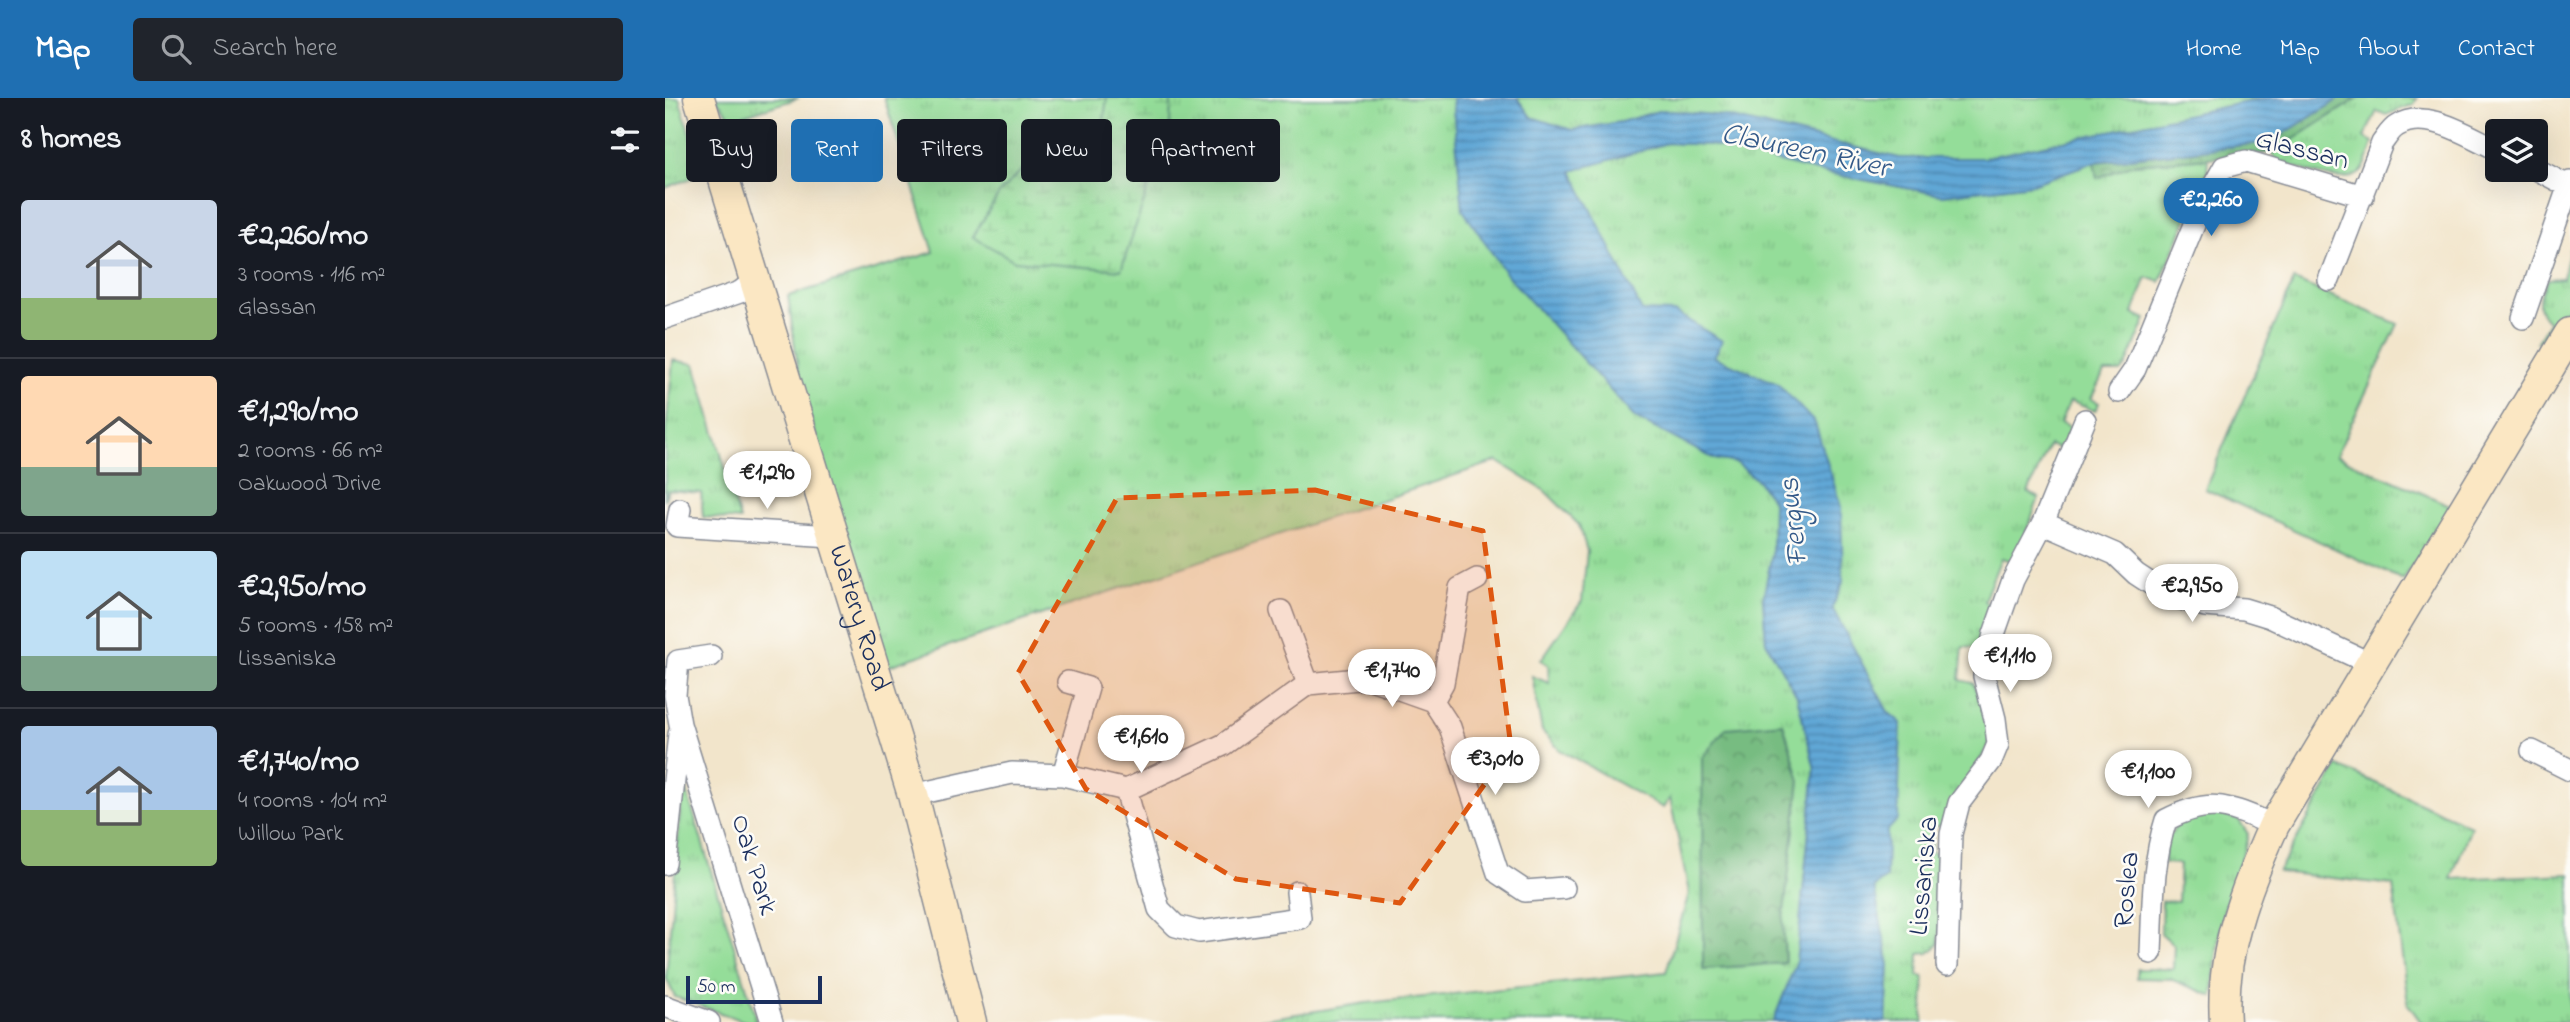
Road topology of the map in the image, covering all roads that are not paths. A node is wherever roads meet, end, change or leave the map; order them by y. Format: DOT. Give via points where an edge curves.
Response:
graph roads {
  1 [pos="699,98"];
  2 [pos="2485,144"];
  3 [pos="2548,175"];
  4 [pos="2569,185"];
  5 [pos="2363,196"];
  6 [pos="2329,280"];
  7 [pos="754,282"];
  8 [pos="665,318"];
  9 [pos="2523,318"];
  10 [pos="2570,333"];
  11 [pos="2119,392"];
  12 [pos="2085,420"];
  13 [pos="680,509"];
  14 [pos="2043,523"];
  15 [pos="832,536"];
  16 [pos="1476,579"];
  17 [pos="1281,611"];
  18 [pos="711,656"];
  19 [pos="2369,663"];
  20 [pos="1068,682"];
  21 [pos="1308,684"];
  22 [pos="1433,701"];
  23 [pos="680,724"];
  24 [pos="2532,751"];
  25 [pos="2570,770"];
  26 [pos="1063,775"];
  27 [pos="1126,790"];
  28 [pos="913,795"];
  29 [pos="2274,825"];
  30 [pos="665,864"];
  31 [pos="1564,888"];
  32 [pos="1297,892"];
  33 [pos="2151,953"];
  34 [pos="1947,965"];
  35 [pos="665,1006"];
  36 [pos="709,1022"];
  37 [pos="772,1022"];
  38 [pos="971,1022"];
  39 [pos="2225,1022"];
  1 -- 7 [label="street, Watery Road"];
  2 -- 5 [label="street, Glassan" via="2416,118 2395,127 2382,143"];
  3 -- 4 [label="street"];
  4 -- 9 [label="street"];
  5 -- 6 [label="street, Glassan"];
  5 -- 11 [label="street, Glassan" via="2246,161 2224,167 2200,210 2135,369"];
  7 -- 8 [label="street" via="740,292"];
  7 -- 15 [label="street, Watery Road"];
  10 -- 19 [label="street"];
  12 -- 14 [label="street, Lissaniska"];
  13 -- 15 [label="street" via="677,526"];
  14 -- 19 [label="street" via="2115,554 2168,594 2205,606 2244,609 2270,617"];
  14 -- 34 [label="street, Lissaniska" via="2013,580 1984,676 1998,744 1991,761 1959,803 1951,834"];
  15 -- 28 [label="street, Watery Road"];
  16 -- 22 [label="street" via="1461,588 1443,683"];
  17 -- 21 [label="street"];
  18 -- 23 [label="street, Oak Park" via="678,661 675,695"];
  19 -- 29 [label="street"];
  20 -- 26 [label="street" via="1088,688"];
  21 -- 22 [label="street" via="1369,678"];
  21 -- 27 [label="street" via="1223,745"];
  22 -- 31 [label="street" via="1450,727 1497,873 1525,891"];
  23 -- 30 [label="street, Oak Park"];
  23 -- 37 [label="street, Oak Park"];
  24 -- 25 [label="street"];
  26 -- 27 [label="street"];
  26 -- 28 [label="street" via="1012,773"];
  27 -- 32 [label="street" via="1159,909 1176,926 1199,932 1300,918"];
  28 -- 38 [label="street, Watery Road"];
  29 -- 33 [label="street, Roslea" via="2209,804 2167,820 2159,842"];
  29 -- 39 [label="street" via="2238,910 2227,972"];
  35 -- 36 [label="street"];
}
